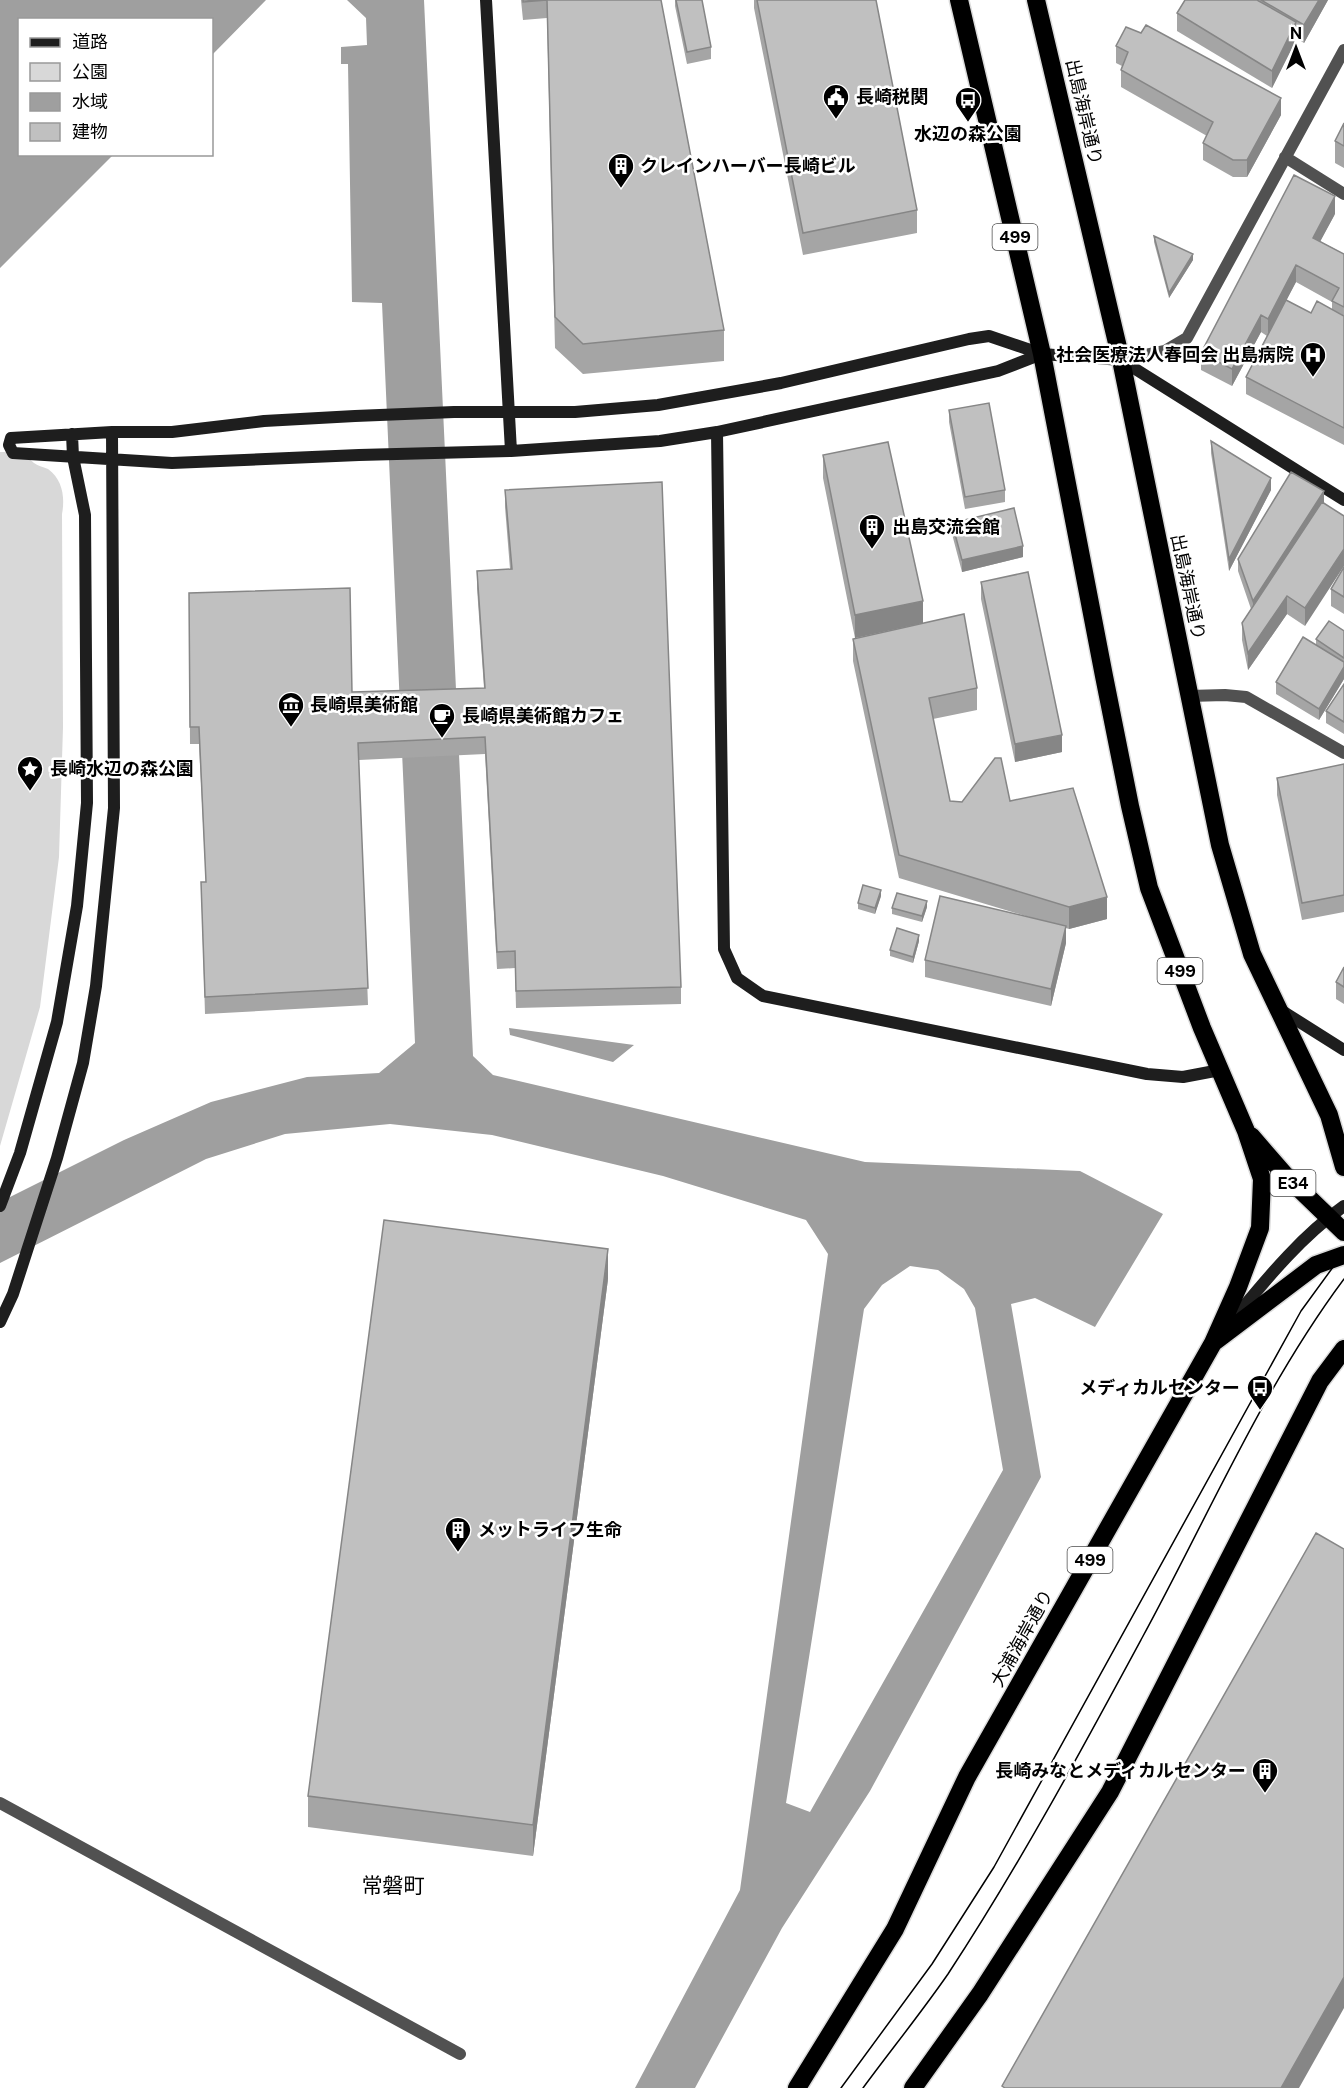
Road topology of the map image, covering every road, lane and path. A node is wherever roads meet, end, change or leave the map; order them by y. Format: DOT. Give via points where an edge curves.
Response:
graph roads {
  1 [pos="486,0"];
  2 [pos="959,0"];
  3 [pos="1036,0"];
  4 [pos="1344,50"];
  5 [pos="1285,157"];
  6 [pos="1344,194"];
  7 [pos="1042,354"];
  8 [pos="1121,360"];
  9 [pos="510,412"];
  10 [pos="112,432"];
  11 [pos="717,432"];
  12 [pos="72,434"];
  13 [pos="5,445"];
  14 [pos="511,451"];
  15 [pos="73,458"];
  16 [pos="112,460"];
  17 [pos="1344,500"];
  18 [pos="1189,696"];
  19 [pos="1344,753"];
  20 [pos="1276,1008"];
  21 [pos="1344,1050"];
  22 [pos="1220,1070"];
  23 [pos="1329,1114"];
  24 [pos="1344,1130"];
  25 [pos="1246,1131"];
  26 [pos="1344,1167"];
  27 [pos="0,1206"];
  28 [pos="1344,1206"];
  29 [pos="1328,1217"];
  30 [pos="1344,1232"];
  31 [pos="1344,1255"];
  32 [pos="0,1322"];
  33 [pos="1213,1343"];
  34 [pos="1344,1349"];
  35 [pos="0,1803"];
  36 [pos="460,2054"];
  37 [pos="797,2088"];
  38 [pos="913,2088"];
  1 -- 9 [label="street"];
  2 -- 7 [label="highway, 499"];
  3 -- 8 [label="highway, 出島海岸通り"];
  4 -- 5 [label="street"];
  5 -- 6 [label="street"];
  5 -- 8 [label="street" via="1187,338 1165,351"];
  7 -- 8 [label="street"];
  7 -- 9 [label="street" via="989,336 781,383 658,405 575,412"];
  7 -- 11 [label="street" via="998,371"];
  7 -- 22 [label="highway, 499" via="1112,719 1149,888"];
  8 -- 17 [label="street"];
  8 -- 18 [label="highway, 出島海岸通り"];
  9 -- 10 [label="street" via="355,416 172,432"];
  9 -- 14 [label="street"];
  10 -- 12 [label="street"];
  10 -- 16 [label="street"];
  11 -- 14 [label="street" via="660,441"];
  11 -- 22 [label="street" via="724,949 737,978 763,996 1147,1074 1183,1077"];
  12 -- 13 [label="street" via="11,438"];
  12 -- 15 [label="street"];
  13 -- 15 [label="street" via="12,453"];
  14 -- 16 [label="street" via="172,463"];
  15 -- 16 [label="street"];
  15 -- 27 [label="street" via="85,515 87,803 76,906 57,1022 20,1153"];
  16 -- 32 [label="street" via="114,808 96,986 83,1063 57,1158"];
  18 -- 19 [label="street" via="1246,697"];
  18 -- 20 [label="highway, 出島海岸通り" via="1220,845 1252,954"];
  20 -- 21 [label="street"];
  20 -- 23 [label="highway, 出島海岸通り"];
  22 -- 25 [label="highway, 499"];
  23 -- 24 [label="highway"];
  23 -- 26 [label="highway, 出島海岸通り"];
  25 -- 29 [label="highway, E34"];
  25 -- 33 [label="highway, 大浦海岸通り / 499" via="1262,1179 1260,1228"];
  28 -- 29 [label="street"];
  29 -- 30 [label="highway, E34"];
  29 -- 33 [label="street" via="1298,1244"];
  31 -- 33 [label="highway" via="1316,1265"];
  33 -- 37 [label="highway, 大浦海岸通り / 499" via="967,1777 895,1929"];
  34 -- 38 [label="highway" via="1320,1381 1110,1792 980,1994"];
  35 -- 36 [label="street"];
}
